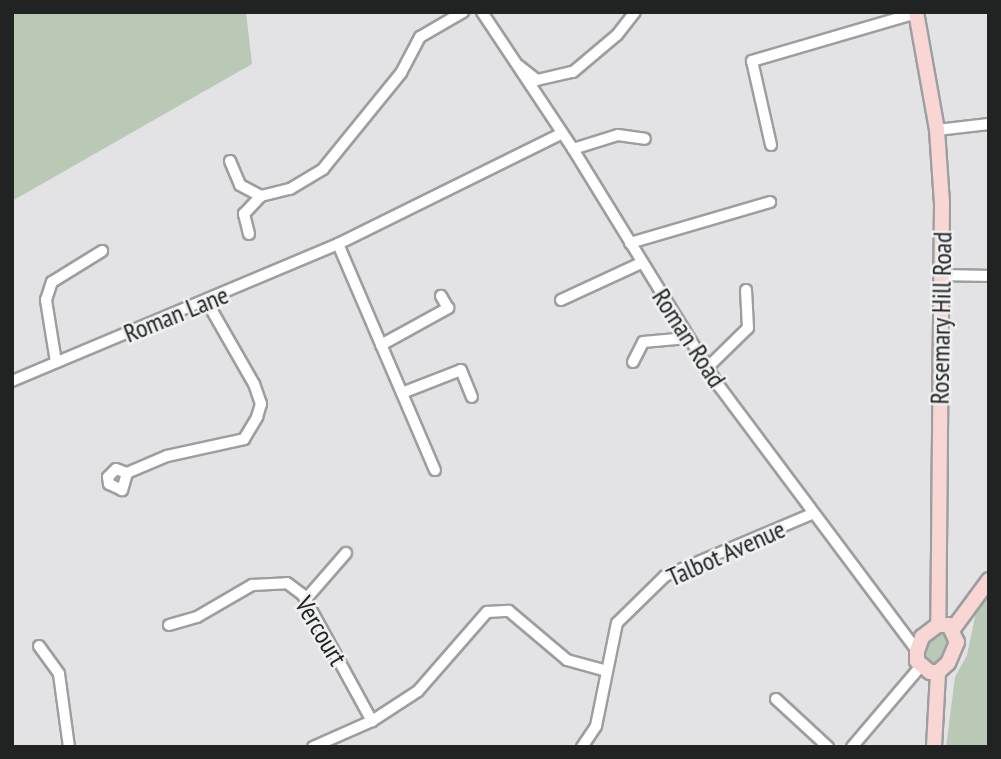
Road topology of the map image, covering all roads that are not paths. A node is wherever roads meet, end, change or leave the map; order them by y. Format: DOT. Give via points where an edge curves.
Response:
graph roads {
  1 [pos="463,12"];
  2 [pos="482,12"];
  3 [pos="635,12"];
  4 [pos="916,13"];
  5 [pos="512,60"];
  6 [pos="989,124"];
  7 [pos="937,130"];
  8 [pos="561,134"];
  9 [pos="645,139"];
  10 [pos="771,145"];
  11 [pos="573,149"];
  12 [pos="230,161"];
  13 [pos="261,196"];
  14 [pos="770,202"];
  15 [pos="249,234"];
  16 [pos="629,243"];
  17 [pos="338,244"];
  18 [pos="102,251"];
  19 [pos="642,263"];
  20 [pos="942,275"];
  21 [pos="989,276"];
  22 [pos="746,290"];
  23 [pos="440,296"];
  24 [pos="561,300"];
  25 [pos="208,302"];
  26 [pos="688,338"];
  27 [pos="381,345"];
  28 [pos="56,362"];
  29 [pos="633,362"];
  30 [pos="708,368"];
  31 [pos="12,381"];
  32 [pos="402,393"];
  33 [pos="472,397"];
  34 [pos="435,470"];
  35 [pos="127,473"];
  36 [pos="812,514"];
  37 [pos="346,553"];
  38 [pos="989,580"];
  39 [pos="306,599"];
  40 [pos="169,625"];
  41 [pos="938,625"];
  42 [pos="953,629"];
  43 [pos="39,646"];
  44 [pos="917,651"];
  45 [pos="921,666"];
  46 [pos="607,671"];
  47 [pos="938,672"];
  48 [pos="776,699"];
  49 [pos="372,720"];
  50 [pos="69,747"];
  51 [pos="313,747"];
  52 [pos="582,747"];
  53 [pos="828,747"];
  54 [pos="852,747"];
  55 [pos="934,747"];
  1 -- 13 [label="street" via="419,37 401,74 323,169 290,189"];
  2 -- 5 [label="street, Roman Road"];
  3 -- 5 [label="street" via="617,35 573,72 537,80"];
  4 -- 7 [label="main road, Rosemary Hill Road"];
  4 -- 10 [label="street" via="752,61"];
  5 -- 8 [label="street, Roman Road"];
  6 -- 7 [label="street"];
  7 -- 20 [label="main road, Rosemary Hill Road"];
  8 -- 11 [label="street, Roman Road"];
  8 -- 17 [label="street, Roman Lane"];
  9 -- 11 [label="street" via="618,135"];
  11 -- 16 [label="street, Roman Road"];
  12 -- 13 [label="street" via="240,185"];
  13 -- 15 [label="street" via="244,214"];
  14 -- 16 [label="street"];
  16 -- 19 [label="street, Roman Road"];
  17 -- 25 [label="street, Roman Lane"];
  17 -- 27 [label="street"];
  18 -- 28 [label="street" via="52,282 46,300"];
  19 -- 24 [label="street"];
  19 -- 26 [label="street, Roman Road"];
  20 -- 21 [label="street"];
  20 -- 41 [label="main road, Rosemary Hill Road"];
  22 -- 30 [label="street" via="748,328"];
  23 -- 27 [label="street" via="448,308"];
  25 -- 28 [label="street, Roman Lane"];
  25 -- 35 [label="street" via="254,384 261,404 257,417 244,439 167,456"];
  26 -- 29 [label="street" via="643,342"];
  26 -- 30 [label="street, Roman Road"];
  27 -- 32 [label="street"];
  28 -- 31 [label="street, Roman Lane"];
  30 -- 36 [label="street, Roman Road"];
  32 -- 33 [label="street" via="461,370"];
  32 -- 34 [label="street"];
  36 -- 44 [label="street, Roman Road"];
  36 -- 46 [label="street, Talbot Avenue" via="665,576 617,623"];
  37 -- 39 [label="street"];
  38 -- 42 [label="main road"];
  39 -- 40 [label="street, Vercourt" via="287,583 264,582 197,617"];
  39 -- 49 [label="street, Vercourt"];
  41 -- 42 [label="main road"];
  41 -- 44 [label="main road" via="922,637"];
  42 -- 47 [label="main road" via="956,647"];
  43 -- 50 [label="street" via="59,674"];
  44 -- 45 [label="main road"];
  45 -- 47 [label="main road"];
  45 -- 54 [label="street"];
  46 -- 49 [label="street" via="567,660 509,611 486,612 418,691"];
  46 -- 52 [label="street, Talbot Avenue" via="596,726"];
  47 -- 55 [label="main road"];
  48 -- 53 [label="street"];
  49 -- 51 [label="street"];
}
